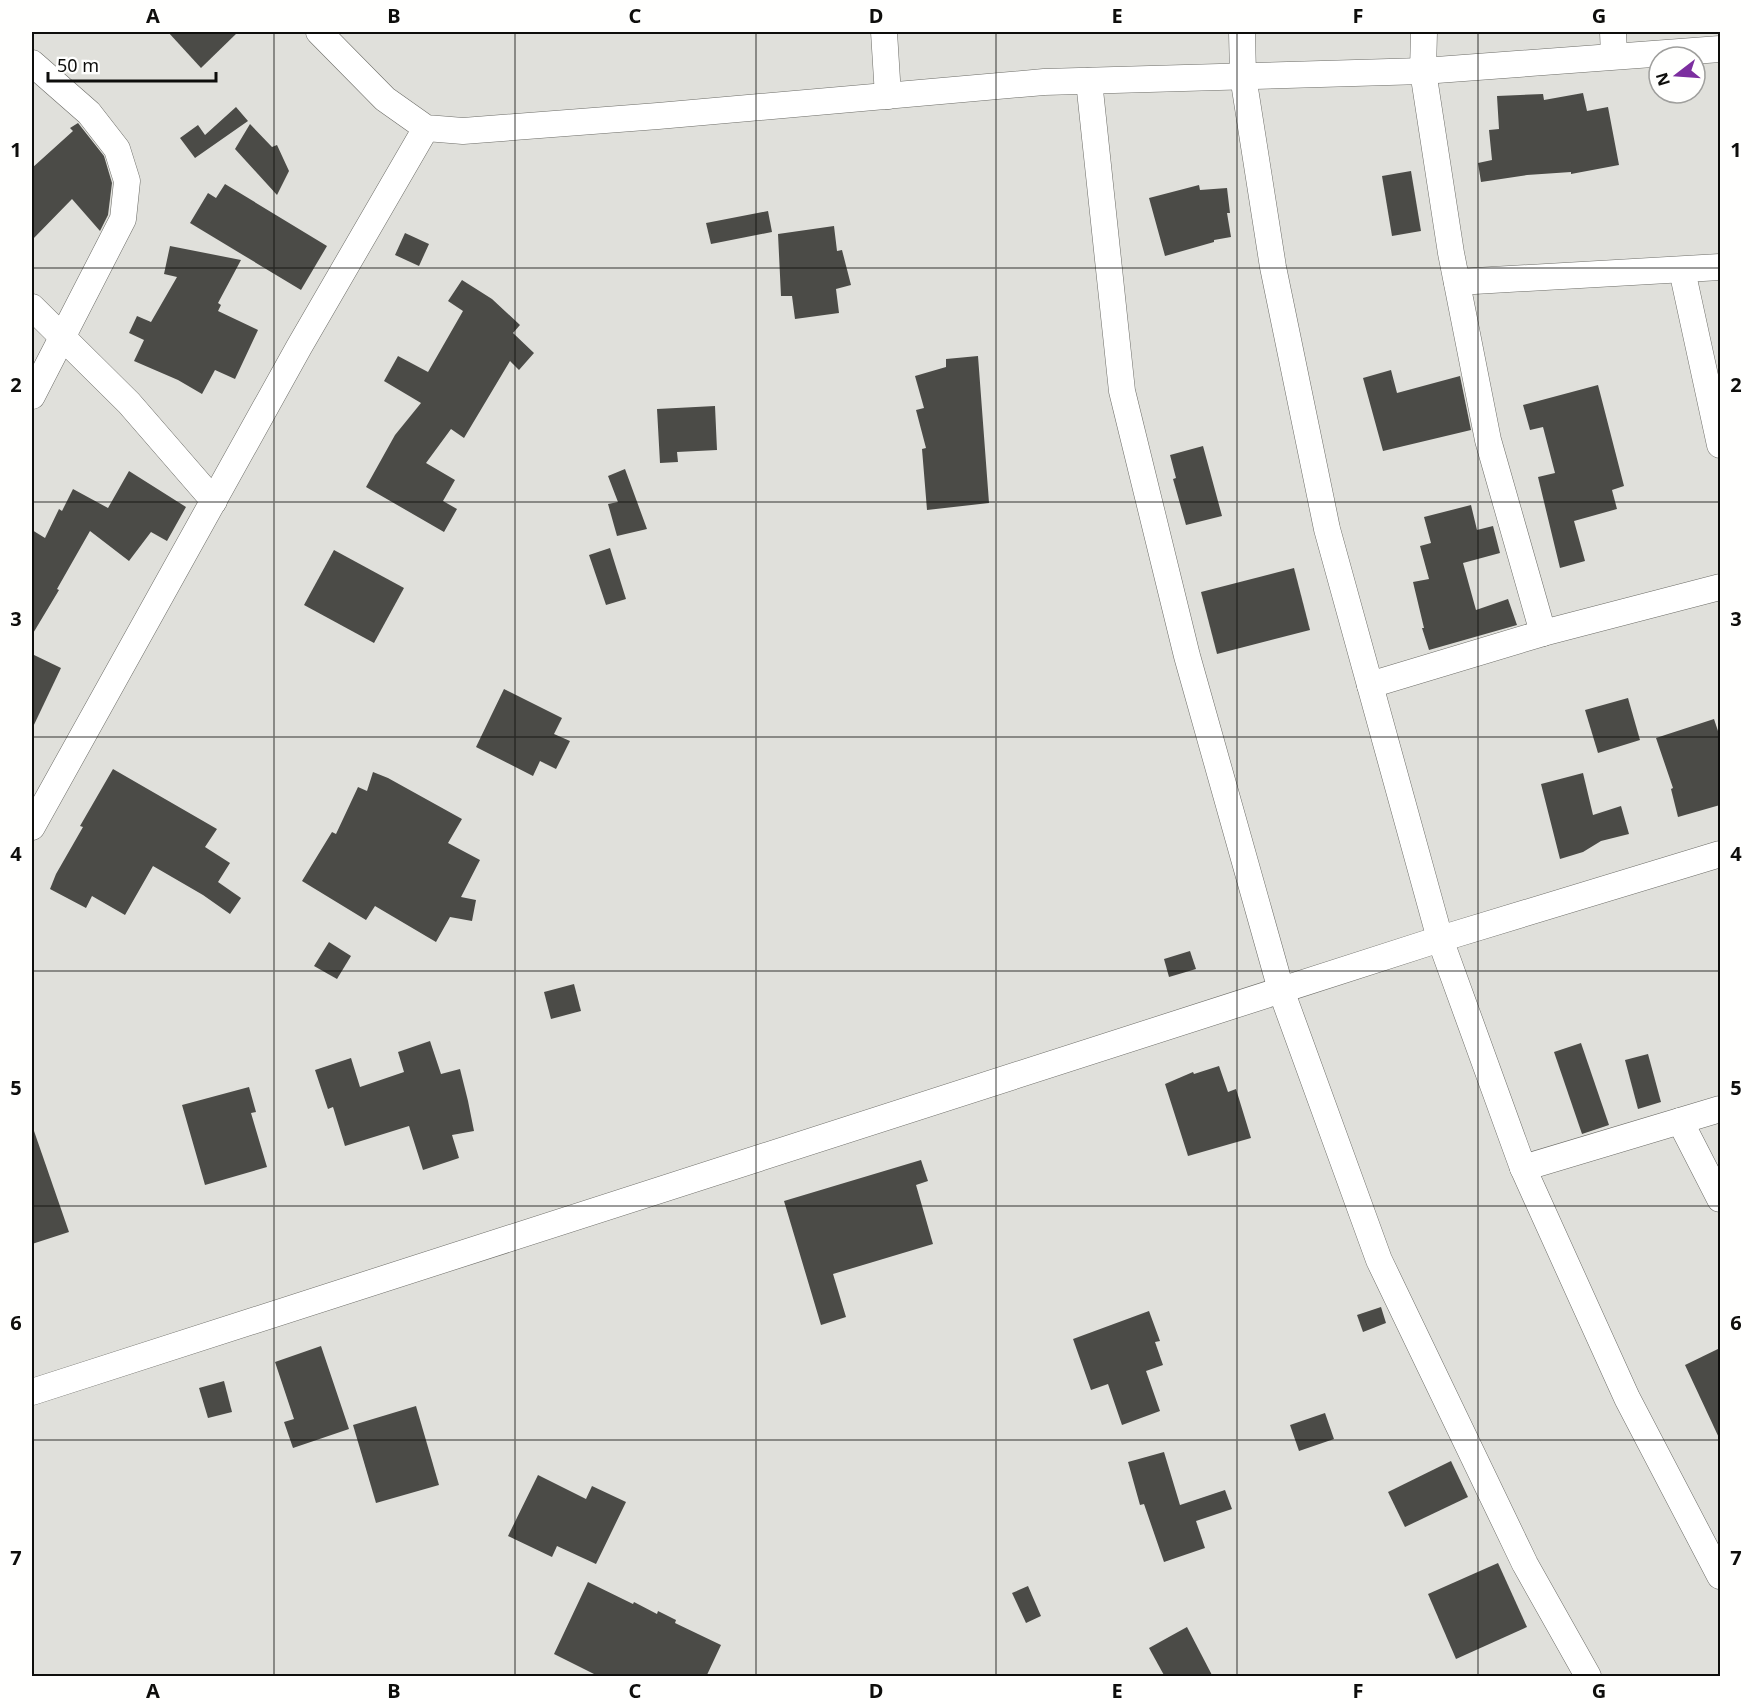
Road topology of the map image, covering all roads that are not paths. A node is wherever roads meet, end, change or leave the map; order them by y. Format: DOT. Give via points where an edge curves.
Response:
graph roads {
  1 [pos="319,32"];
  2 [pos="884,32"];
  3 [pos="1242,32"];
  4 [pos="1424,32"];
  5 [pos="1613,44"];
  6 [pos="1720,49"];
  7 [pos="32,63"];
  8 [pos="1423,71"];
  9 [pos="1243,76"];
  10 [pos="1089,81"];
  11 [pos="888,96"];
  12 [pos="426,128"];
  13 [pos="1720,267"];
  14 [pos="1682,270"];
  15 [pos="1457,282"];
  16 [pos="32,307"];
  17 [pos="64,337"];
  18 [pos="32,396"];
  19 [pos="1720,445"];
  20 [pos="214,501"];
  21 [pos="1720,587"];
  22 [pos="1543,633"];
  23 [pos="1370,685"];
  24 [pos="32,828"];
  25 [pos="1720,854"];
  26 [pos="1440,939"];
  27 [pos="1281,990"];
  28 [pos="1720,1109"];
  29 [pos="1680,1121"];
  30 [pos="1523,1168"];
  31 [pos="1720,1199"];
  32 [pos="32,1392"];
  33 [pos="1720,1576"];
  34 [pos="1588,1677"];
  1 -- 12 [label="street" via="384,99"];
  2 -- 11 [label="street"];
  3 -- 9 [label="street"];
  4 -- 8 [label="street"];
  5 -- 6 [label="street"];
  5 -- 8 [label="street"];
  7 -- 17 [label="street" via="89,113 117,149 127,181 123,219"];
  8 -- 9 [label="street"];
  8 -- 15 [label="street"];
  9 -- 10 [label="street"];
  9 -- 23 [label="street" via="1273,267 1327,529"];
  10 -- 11 [label="street"];
  10 -- 27 [label="street" via="1122,391 1187,656"];
  11 -- 12 [label="street" via="464,131"];
  12 -- 20 [label="street"];
  13 -- 14 [label="street"];
  14 -- 15 [label="street"];
  14 -- 19 [label="street"];
  15 -- 22 [label="street" via="1488,440"];
  16 -- 17 [label="street"];
  17 -- 18 [label="street"];
  17 -- 20 [label="street" via="129,403"];
  20 -- 24 [label="street"];
  21 -- 22 [label="street"];
  22 -- 23 [label="street"];
  23 -- 26 [label="street"];
  25 -- 26 [label="street"];
  26 -- 27 [label="street"];
  26 -- 30 [label="street"];
  27 -- 32 [label="street"];
  27 -- 34 [label="street" via="1379,1260 1525,1564"];
  28 -- 29 [label="street"];
  29 -- 30 [label="street"];
  29 -- 31 [label="street"];
  30 -- 33 [label="street" via="1627,1398"];
}
